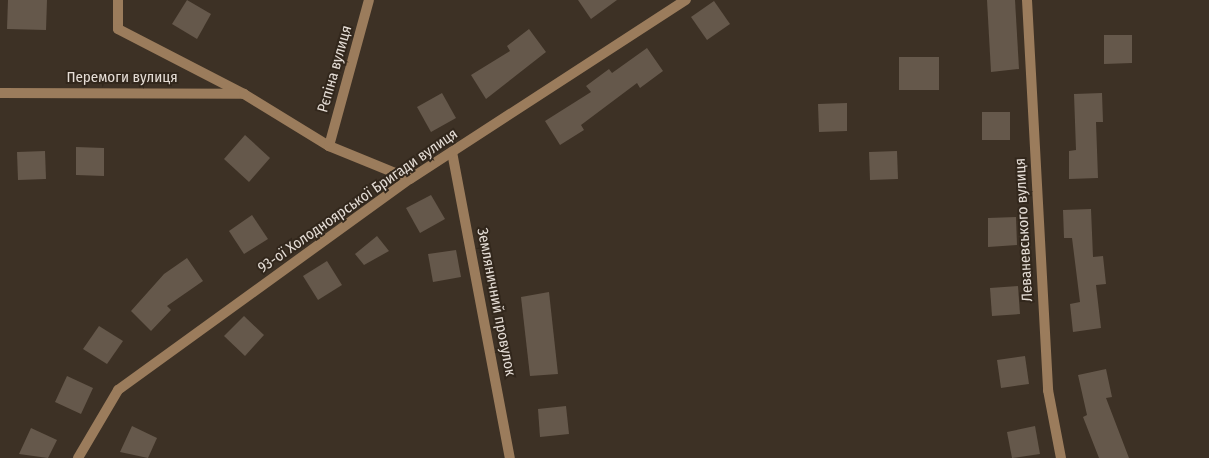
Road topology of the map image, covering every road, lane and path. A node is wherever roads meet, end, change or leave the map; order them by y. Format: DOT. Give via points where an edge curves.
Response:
graph roads {
  1 [pos="118,0"];
  2 [pos="369,0"];
  3 [pos="686,0"];
  4 [pos="1028,0"];
  5 [pos="0,93"];
  6 [pos="244,94"];
  7 [pos="329,146"];
  8 [pos="452,152"];
  9 [pos="410,179"];
  10 [pos="78,458"];
  11 [pos="510,458"];
  12 [pos="1061,458"];
  1 -- 6 [label="street, Перемоги вулиця" via="118,29"];
  2 -- 7 [label="street, Рєпіна вулиця"];
  3 -- 8 [label="street, 93-ої Холодноярської Бригади вулиця"];
  4 -- 12 [label="street, Леваневського вулиця" via="1048,390"];
  5 -- 6 [label="street, Перемоги вулиця"];
  6 -- 7 [label="street, Перемоги вулиця"];
  7 -- 9 [label="street, Перемоги вулиця"];
  8 -- 9 [label="street, 93-ої Холодноярської Бригади вулиця"];
  8 -- 11 [label="street, Земляничний провулок"];
  9 -- 10 [label="street, 93-ої Холодноярської Бригади вулиця" via="118,390"];
}
